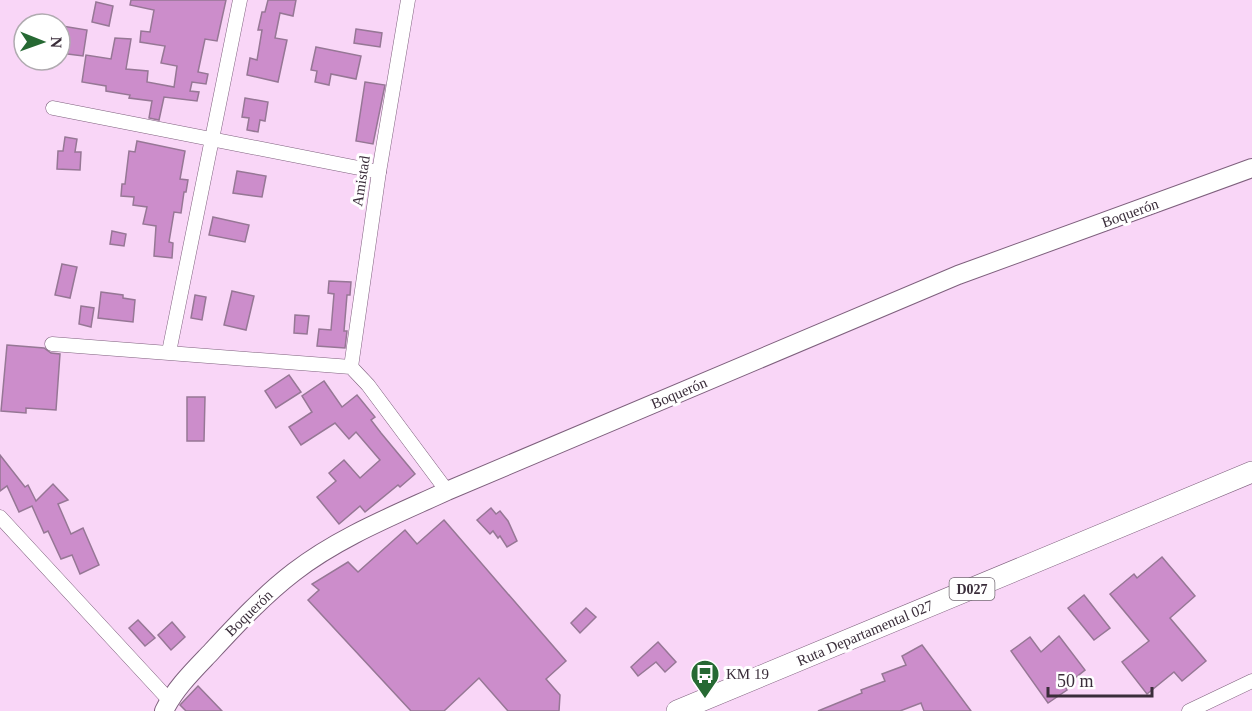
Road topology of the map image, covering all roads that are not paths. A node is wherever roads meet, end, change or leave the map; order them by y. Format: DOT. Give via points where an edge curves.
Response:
graph roads {
  1 [pos="240,0"];
  2 [pos="408,0"];
  3 [pos="53,108"];
  4 [pos="211,139"];
  5 [pos="1252,168"];
  6 [pos="379,172"];
  7 [pos="52,344"];
  8 [pos="169,352"];
  9 [pos="351,367"];
  10 [pos="1252,472"];
  11 [pos="447,491"];
  12 [pos="0,517"];
  13 [pos="1252,681"];
  14 [pos="167,706"];
  15 [pos="688,709"];
  16 [pos="1189,711"];
  1 -- 4 [label="street"];
  2 -- 6 [label="street, Amistad"];
  3 -- 4 [label="street"];
  4 -- 6 [label="street"];
  4 -- 8 [label="street"];
  5 -- 11 [label="street, Boquerón" via="958,275"];
  6 -- 9 [label="street, Amistad"];
  7 -- 8 [label="street"];
  8 -- 9 [label="street"];
  9 -- 11 [label="street"];
  10 -- 15 [label="main road, Ruta Departamental 027 / D027"];
  11 -- 14 [label="street, Boquerón" via="377,523 295,571 233,628"];
  12 -- 14 [label="street"];
  13 -- 16 [label="street"];
}
